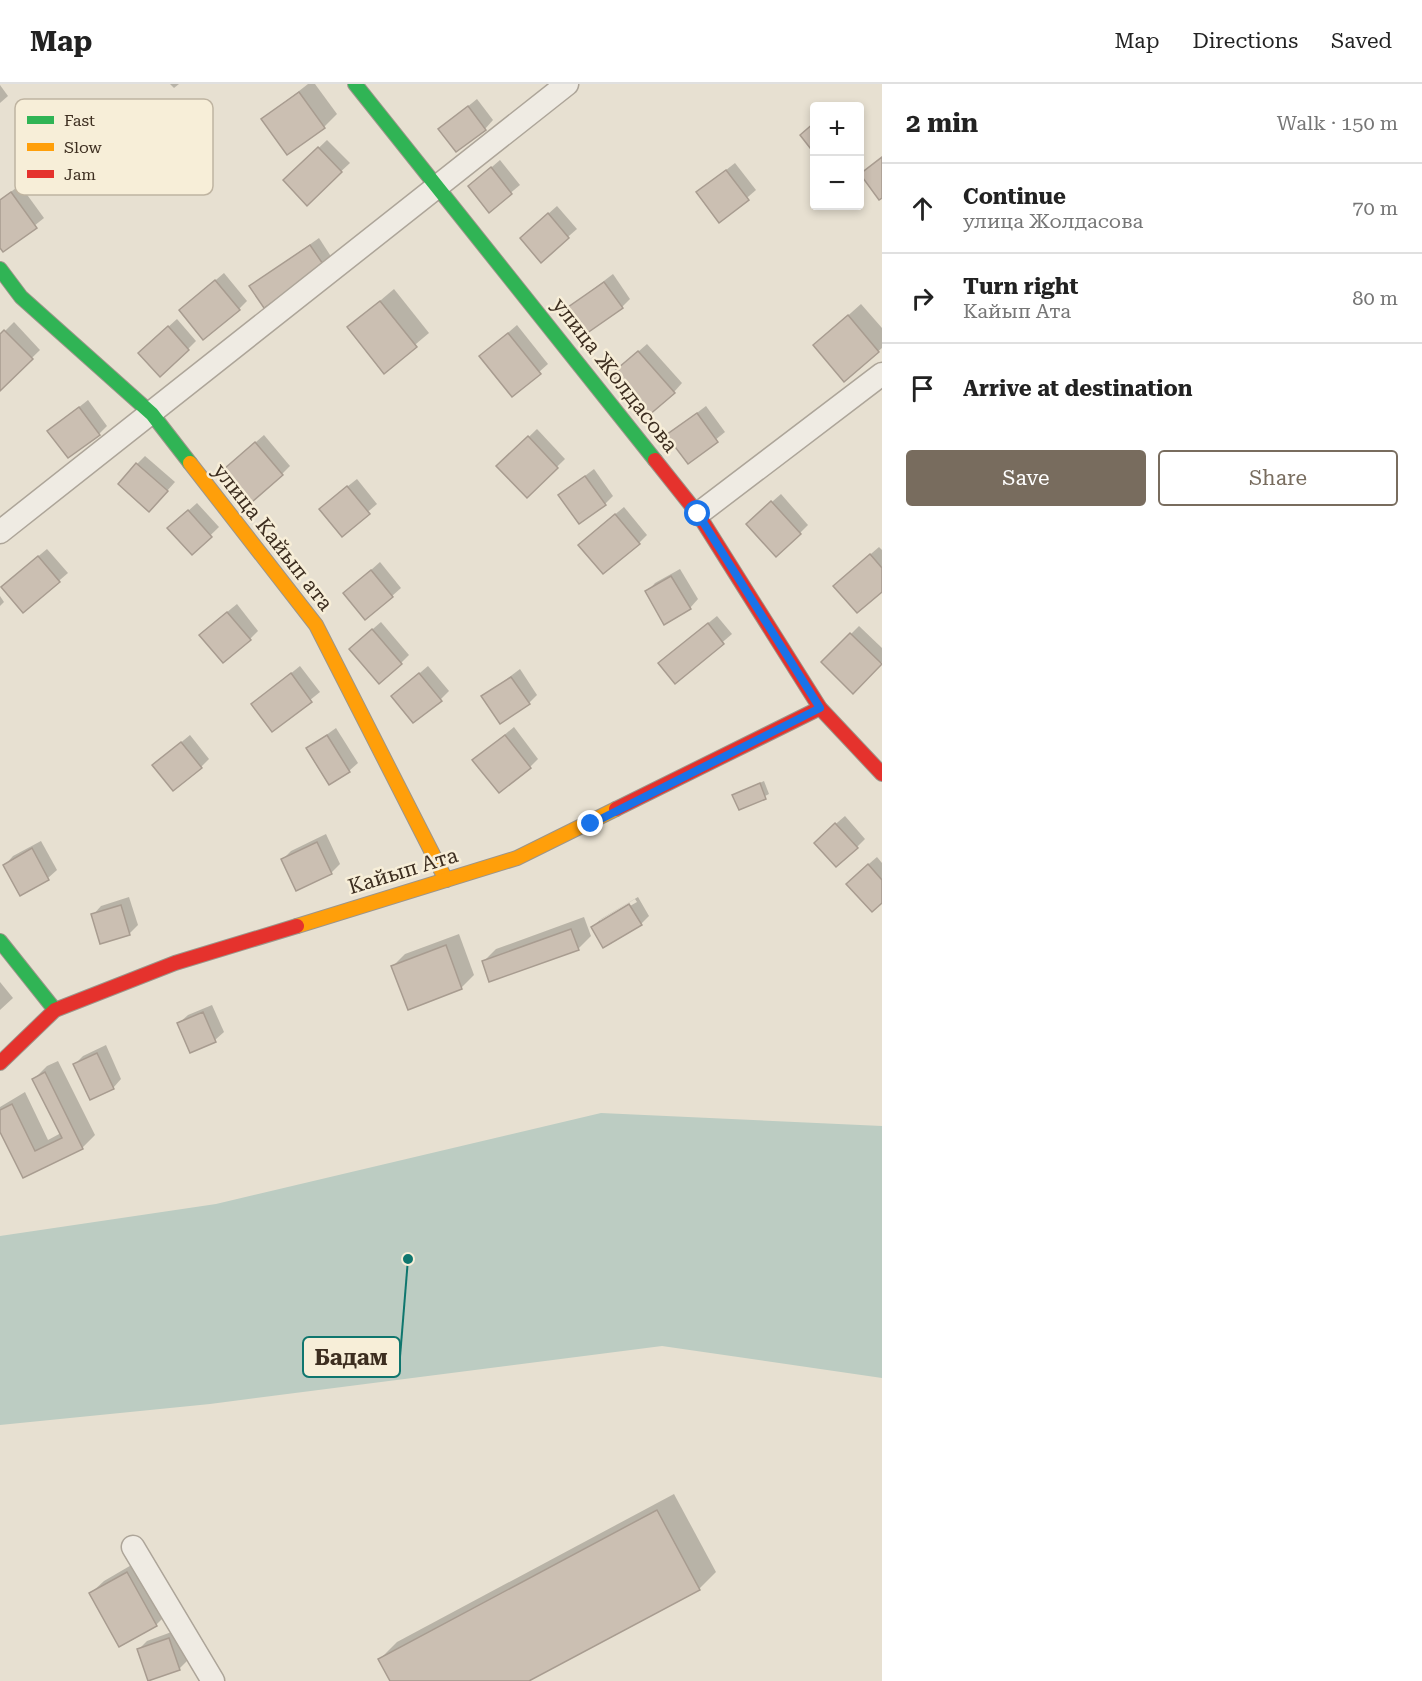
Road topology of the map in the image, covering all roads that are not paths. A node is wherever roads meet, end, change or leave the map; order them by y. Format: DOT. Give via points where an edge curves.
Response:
graph roads {
  1 [pos="355,84"];
  2 [pos="567,84"];
  3 [pos="439,187"];
  4 [pos="0,269"];
  5 [pos="882,374"];
  6 [pos="152,414"];
  7 [pos="698,514"];
  8 [pos="0,532"];
  9 [pos="820,708"];
  10 [pos="882,774"];
  11 [pos="446,880"];
  12 [pos="0,941"];
  13 [pos="55,1010"];
  14 [pos="0,1063"];
  15 [pos="133,1547"];
  16 [pos="213,1681"];
  1 -- 3 [label="street, улица Жолдасова"];
  2 -- 3 [label="street"];
  3 -- 6 [label="street"];
  3 -- 7 [label="street, улица Жолдасова"];
  4 -- 6 [label="street, улица Кайып ата" via="21,297"];
  5 -- 7 [label="street"];
  6 -- 8 [label="street"];
  6 -- 11 [label="street, улица Кайып ата" via="316,625"];
  7 -- 9 [label="street, улица Жолдасова"];
  9 -- 10 [label="street, улица Жолдасова"];
  9 -- 11 [label="street, Кайып Ата" via="517,858"];
  11 -- 13 [label="street, Кайып Ата" via="175,963"];
  12 -- 13 [label="street"];
  13 -- 14 [label="street, Кайып Ата"];
  15 -- 16 [label="street"];
}
